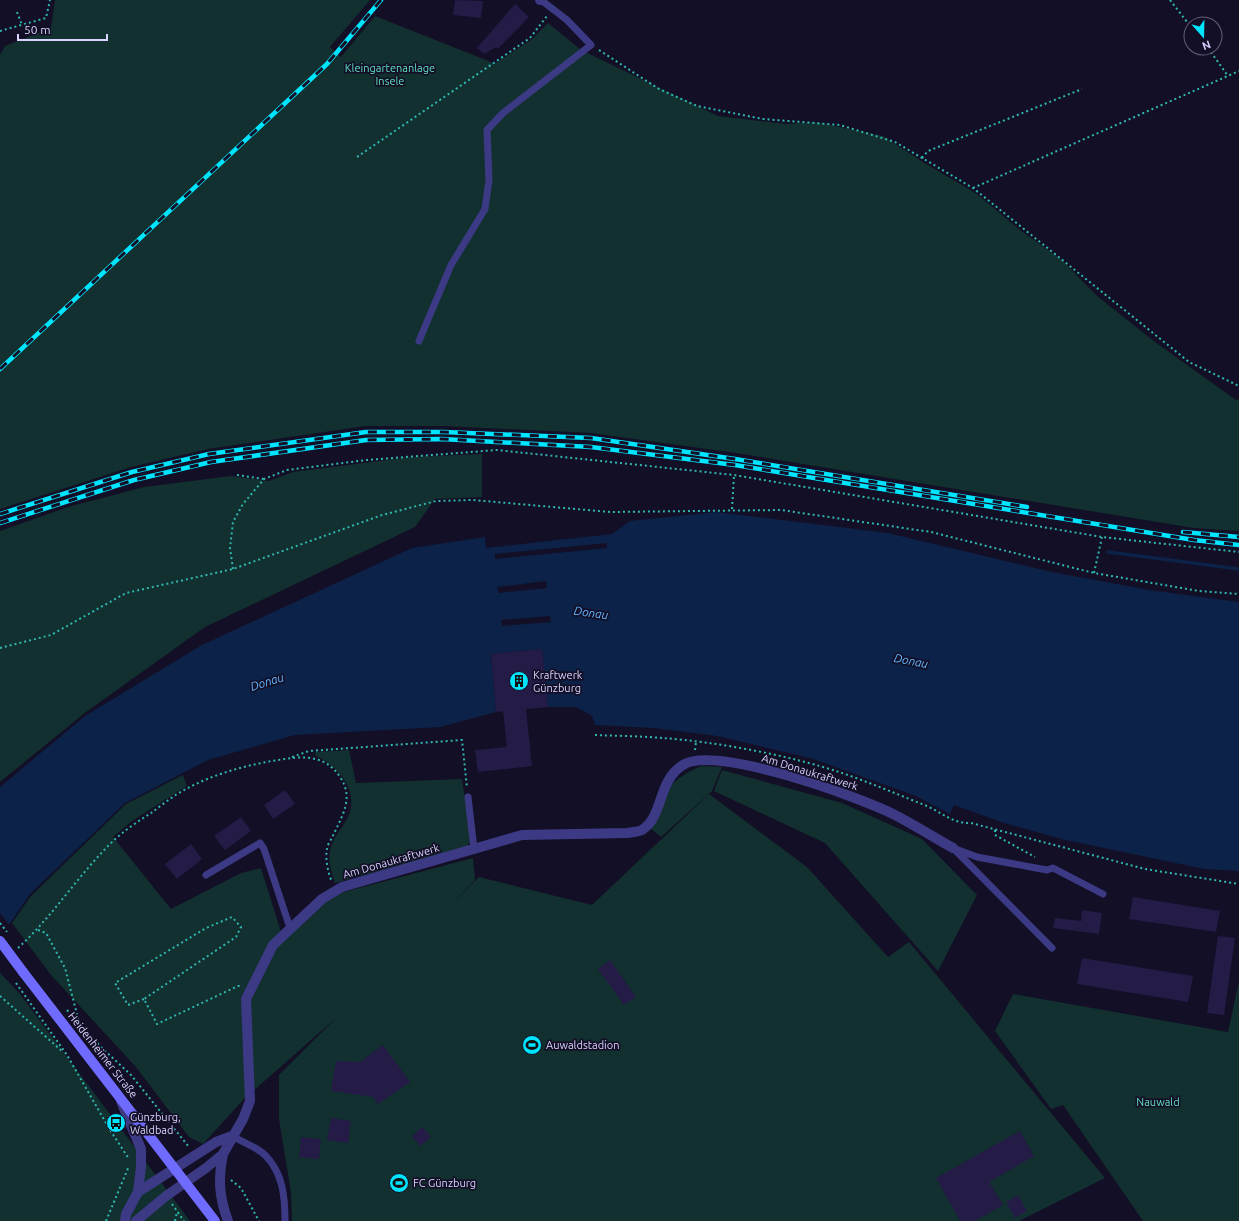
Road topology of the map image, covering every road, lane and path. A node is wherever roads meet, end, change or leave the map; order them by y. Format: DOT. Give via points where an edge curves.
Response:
graph roads {
  1 [pos="50,0"];
  2 [pos="541,0"];
  3 [pos="1170,0"];
  4 [pos="552,8"];
  5 [pos="17,12"];
  6 [pos="1183,17"];
  7 [pos="22,25"];
  8 [pos="0,31"];
  9 [pos="591,45"];
  10 [pos="1214,56"];
  11 [pos="1239,71"];
  12 [pos="1228,76"];
  13 [pos="1082,89"];
  14 [pos="357,157"];
  15 [pos="922,158"];
  16 [pos="974,188"];
  17 [pos="419,341"];
  18 [pos="1239,386"];
  19 [pos="237,474"];
  20 [pos="734,475"];
  21 [pos="264,479"];
  22 [pos="732,509"];
  23 [pos="1102,537"];
  24 [pos="1239,552"];
  25 [pos="232,569"];
  26 [pos="1094,572"];
  27 [pos="1239,594"];
  28 [pos="0,648"];
  29 [pos="595,736"];
  30 [pos="291,758"];
  31 [pos="468,797"];
  32 [pos="995,830"];
  33 [pos="953,848"];
  34 [pos="474,849"];
  35 [pos="1053,868"];
  36 [pos="206,875"];
  37 [pos="1239,884"];
  38 [pos="335,890"];
  39 [pos="1103,894"];
  40 [pos="290,928"];
  41 [pos="0,941"];
  42 [pos="1052,948"];
  43 [pos="14,979"];
  44 [pos="252,987"];
  45 [pos="0,996"];
  46 [pos="144,999"];
  47 [pos="63,1004"];
  48 [pos="79,1023"];
  49 [pos="67,1055"];
  50 [pos="117,1092"];
  51 [pos="232,1136"];
  52 [pos="223,1154"];
  53 [pos="195,1155"];
  54 [pos="175,1168"];
  55 [pos="186,1182"];
  56 [pos="138,1192"];
  57 [pos="166,1196"];
  58 [pos="177,1212"];
  59 [pos="106,1221"];
  60 [pos="125,1221"];
  61 [pos="136,1221"];
  62 [pos="175,1221"];
  63 [pos="184,1221"];
  64 [pos="216,1221"];
  65 [pos="228,1221"];
  66 [pos="285,1221"];
  1 -- 7 [label="path" via="46,18"];
  2 -- 4 [label="lane"];
  3 -- 6 [label="path"];
  4 -- 9 [label="lane"];
  4 -- 14 [label="path" via="530,38"];
  5 -- 7 [label="path"];
  7 -- 8 [label="path"];
  9 -- 15 [label="path" via="659,89 697,106 763,119 840,125 895,142"];
  9 -- 17 [label="lane" via="503,113 487,130 489,180 485,209 451,265"];
  10 -- 12 [label="path"];
  11 -- 12 [label="path"];
  12 -- 16 [label="path"];
  13 -- 15 [label="path" via="928,151"];
  15 -- 16 [label="path"];
  16 -- 18 [label="path" via="1189,362"];
  19 -- 21 [label="path"];
  20 -- 21 [label="path" via="497,450 366,460 287,470"];
  20 -- 22 [label="path"];
  20 -- 23 [label="path"];
  21 -- 25 [label="path" via="243,504 233,522 230,548"];
  22 -- 25 [label="path" via="610,512 473,500 436,501 382,515"];
  22 -- 26 [label="path" via="781,510 931,532"];
  23 -- 24 [label="path"];
  23 -- 26 [label="path"];
  25 -- 28 [label="path" via="126,593 51,635"];
  26 -- 27 [label="path" via="1200,591"];
  29 -- 32 [label="path" via="661,738 767,754 841,773 929,807 960,824"];
  30 -- 31 [label="path" via="309,751 462,740"];
  30 -- 38 [label="path" via="314,757 330,766 347,788 348,801 326,849 329,875"];
  30 -- 48 [label="path" via="253,764 186,789 135,823 110,844 50,914 38,930 46,933 66,968"];
  31 -- 34 [label="lane"];
  32 -- 35 [label="path" via="995,835"];
  32 -- 37 [label="path" via="1145,869"];
  33 -- 34 [label="street, Am Donaukraftwerk" via="892,813 845,794 764,768 710,759 683,764 668,777 652,821 641,831 522,835"];
  33 -- 35 [label="lane, Am Donaukraftwerk" via="977,857 1047,870"];
  33 -- 42 [label="lane, Am Donaukraftwerk"];
  34 -- 38 [label="street, Am Donaukraftwerk"];
  35 -- 39 [label="lane, Am Donaukraftwerk"];
  36 -- 40 [label="lane" via="260,843"];
  38 -- 40 [label="street, Am Donaukraftwerk"];
  40 -- 44 [label="street, Am Donaukraftwerk" via="273,945"];
  41 -- 50 [label="main road, Heidenheimer Straße, bridge"];
  43 -- 49 [label="path"];
  44 -- 46 [label="path" via="238,986 157,1024"];
  44 -- 51 [label="street, Am Donaukraftwerk" via="246,999 250,1101 243,1119"];
  45 -- 49 [label="path"];
  46 -- 46 [label="path" via="236,937 241,927 232,917 206,928 115,983 128,1006"];
  47 -- 48 [label="path"];
  48 -- 53 [label="path" via="131,1076"];
  49 -- 59 [label="path" via="131,1161"];
  50 -- 54 [label="main road, Heidenheimer Straße"];
  50 -- 56 [label="street" via="141,1148"];
  51 -- 52 [label="street, Am Donaukraftwerk"];
  51 -- 53 [label="street"];
  51 -- 66 [label="lane" via="264,1154 281,1176"];
  52 -- 55 [label="street, Am Donaukraftwerk"];
  52 -- 65 [label="street" via="219,1174"];
  53 -- 54 [label="street"];
  54 -- 55 [label="main road, Heidenheimer Straße"];
  54 -- 56 [label="street"];
  55 -- 57 [label="street, Am Donaukraftwerk"];
  55 -- 64 [label="main road, Heidenheimer Straße"];
  56 -- 60 [label="street"];
  57 -- 58 [label="path"];
  57 -- 61 [label="street, Am Donaukraftwerk"];
  58 -- 62 [label="path"];
  58 -- 63 [label="path"];
}
